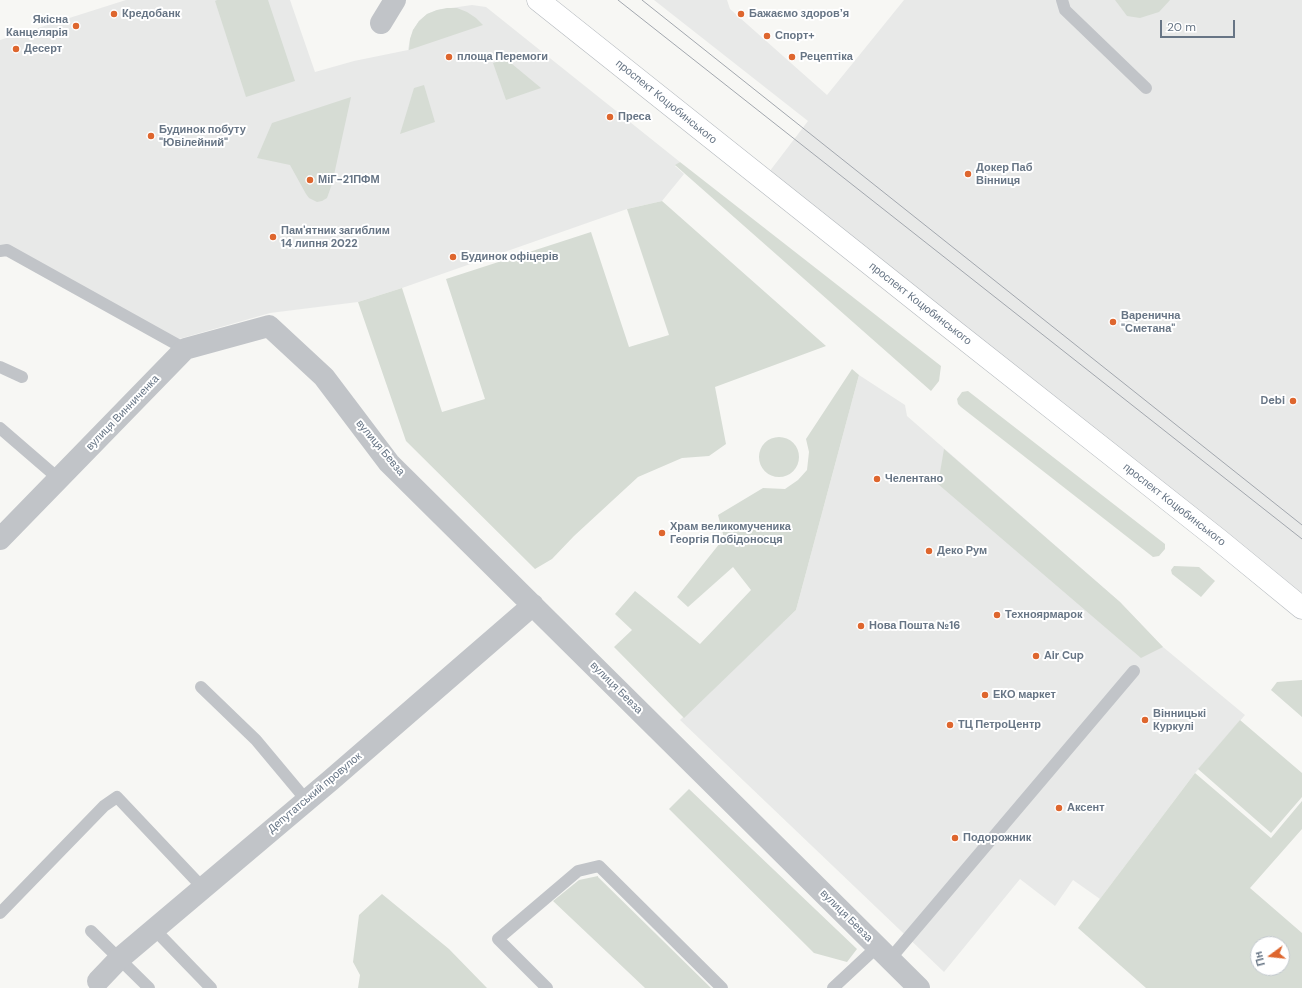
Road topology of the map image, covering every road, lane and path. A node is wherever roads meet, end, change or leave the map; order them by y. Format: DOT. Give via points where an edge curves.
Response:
graph roads {
  1 [pos="379,0"];
  2 [pos="394,0"];
  3 [pos="538,0"];
  4 [pos="1062,0"];
  5 [pos="1146,88"];
  6 [pos="0,250"];
  7 [pos="186,349"];
  8 [pos="0,367"];
  9 [pos="22,377"];
  10 [pos="0,428"];
  11 [pos="59,479"];
  12 [pos="0,539"];
  13 [pos="533,605"];
  14 [pos="1302,608"];
  15 [pos="1134,671"];
  16 [pos="201,687"];
  17 [pos="307,801"];
  18 [pos="203,888"];
  19 [pos="0,912"];
  20 [pos="154,929"];
  21 [pos="91,931"];
  22 [pos="884,953"];
  23 [pos="119,959"];
  24 [pos="98,981"];
  25 [pos="149,988"];
  26 [pos="211,988"];
  27 [pos="547,988"];
  28 [pos="722,988"];
  29 [pos="833,988"];
  30 [pos="919,988"];
  1 -- 2 [label="street" via="381,23"];
  3 -- 14 [label="main road, проспект Коцюбинського"];
  4 -- 5 [label="lane" via="1065,10"];
  6 -- 7 [label="lane" via="7,250"];
  7 -- 11 [label="street, вулиця Винниченка"];
  7 -- 13 [label="street, вулиця Бевза" via="269,326 324,377 389,462"];
  8 -- 9 [label="lane"];
  10 -- 11 [label="lane"];
  11 -- 12 [label="street, вулиця Винниченка"];
  13 -- 17 [label="street, Депутатський провулок"];
  13 -- 22 [label="street, вулиця Бевза"];
  15 -- 22 [label="lane"];
  16 -- 17 [label="lane" via="256,740"];
  17 -- 18 [label="street, Депутатський провулок"];
  18 -- 19 [label="lane" via="117,798 104,806"];
  18 -- 20 [label="street, Депутатський провулок"];
  20 -- 23 [label="street, Депутатський провулок"];
  20 -- 26 [label="lane"];
  21 -- 23 [label="lane"];
  22 -- 29 [label="lane"];
  22 -- 30 [label="street, вулиця Бевза"];
  23 -- 24 [label="street, Депутатський провулок"];
  23 -- 25 [label="lane"];
  27 -- 28 [label="lane" via="498,939 578,871 599,866"];
}
